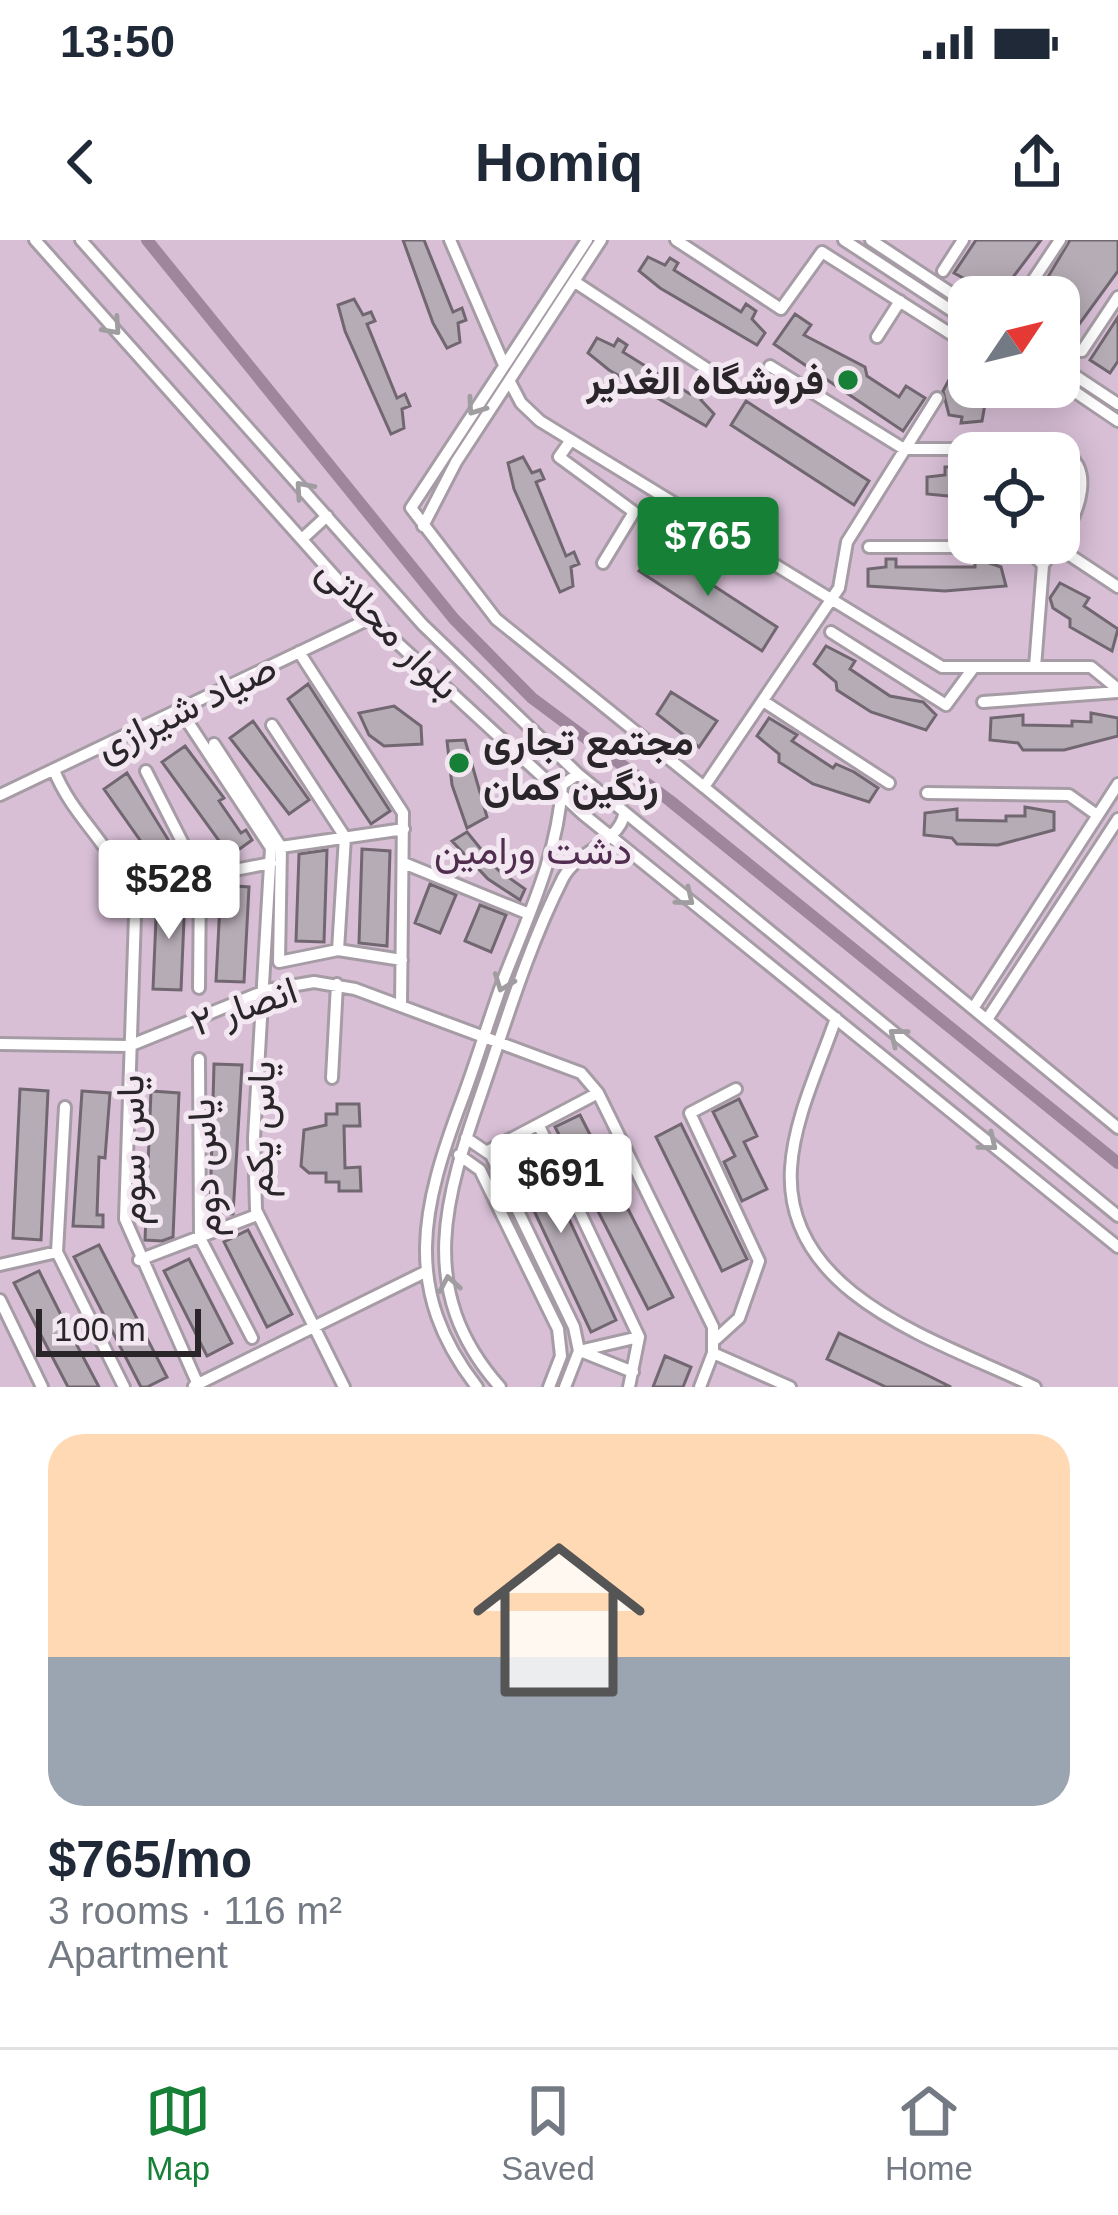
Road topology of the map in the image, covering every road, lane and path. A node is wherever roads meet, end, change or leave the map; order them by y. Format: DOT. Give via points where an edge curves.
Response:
graph roads {
  1 [pos="35,240"];
  2 [pos="81,240"];
  3 [pos="450,240"];
  4 [pos="587,240"];
  5 [pos="601,240"];
  6 [pos="676,240"];
  7 [pos="844,240"];
  8 [pos="871,240"];
  9 [pos="963,240"];
  10 [pos="1060,240"];
  11 [pos="864,253"];
  12 [pos="851,271"];
  13 [pos="944,271"];
  14 [pos="1036,276"];
  15 [pos="575,281"];
  16 [pos="948,291"];
  17 [pos="1118,297"];
  18 [pos="900,302"];
  19 [pos="948,307"];
  20 [pos="948,332"];
  21 [pos="877,337"];
  22 [pos="1082,351"];
  23 [pos="505,365"];
  24 [pos="770,365"];
  25 [pos="1080,379"];
  26 [pos="509,382"];
  27 [pos="730,384"];
  28 [pos="1080,396"];
  29 [pos="937,398"];
  30 [pos="1118,404"];
  31 [pos="1118,421"];
  32 [pos="571,440"];
  33 [pos="904,449"];
  34 [pos="948,449"];
  35 [pos="327,516"];
  36 [pos="423,526"];
  37 [pos="302,539"];
  38 [pos="869,547"];
  39 [pos="1080,559"];
  40 [pos="603,563"];
  41 [pos="1042,565"];
  42 [pos="1118,587"];
  43 [pos="830,601"];
  44 [pos="371,618"];
  45 [pos="831,632"];
  46 [pos="299,652"];
  47 [pos="974,667"];
  48 [pos="1035,667"];
  49 [pos="1118,690"];
  50 [pos="763,700"];
  51 [pos="983,702"];
  52 [pos="180,710"];
  53 [pos="272,725"];
  54 [pos="214,744"];
  55 [pos="54,770"];
  56 [pos="146,771"];
  57 [pos="578,774"];
  58 [pos="889,783"];
  59 [pos="1118,784"];
  60 [pos="704,788"];
  61 [pos="562,792"];
  62 [pos="927,793"];
  63 [pos="0,795"];
  64 [pos="624,814"];
  65 [pos="1097,815"];
  66 [pos="1117,824"];
  67 [pos="404,829"];
  68 [pos="609,836"];
  69 [pos="345,837"];
  70 [pos="281,847"];
  71 [pos="271,863"];
  72 [pos="406,864"];
  73 [pos="200,877"];
  74 [pos="131,890"];
  75 [pos="529,914"];
  76 [pos="338,950"];
  77 [pos="402,960"];
  78 [pos="337,984"];
  79 [pos="199,988"];
  80 [pos="266,990"];
  81 [pos="400,1006"];
  82 [pos="974,1006"];
  83 [pos="836,1018"];
  84 [pos="988,1018"];
  85 [pos="483,1034"];
  86 [pos="500,1040"];
  87 [pos="0,1044"];
  88 [pos="129,1046"];
  89 [pos="199,1059"];
  90 [pos="332,1078"];
  91 [pos="736,1089"];
  92 [pos="598,1093"];
  93 [pos="65,1107"];
  94 [pos="539,1126"];
  95 [pos="1118,1128"];
  96 [pos="466,1138"];
  97 [pos="488,1151"];
  98 [pos="459,1155"];
  99 [pos="257,1215"];
  100 [pos="1118,1216"];
  101 [pos="200,1238"];
  102 [pos="1118,1247"];
  103 [pos="57,1252"];
  104 [pos="139,1260"];
  105 [pos="0,1265"];
  106 [pos="427,1271"];
  107 [pos="0,1300"];
  108 [pos="315,1327"];
  109 [pos="639,1337"];
  110 [pos="252,1338"];
  111 [pos="716,1339"];
  112 [pos="579,1351"];
  113 [pos="713,1353"];
  114 [pos="633,1372"];
  115 [pos="196,1386"];
  116 [pos="41,1387"];
  117 [pos="124,1387"];
  118 [pos="344,1387"];
  119 [pos="477,1387"];
  120 [pos="500,1387"];
  121 [pos="549,1387"];
  122 [pos="565,1387"];
  123 [pos="628,1387"];
  124 [pos="700,1387"];
  125 [pos="790,1387"];
  126 [pos="1035,1387"];
  1 -- 37 [label="street, بلوار محلاتی, one-way"];
  35 -- 2 [label="street, بلوار محلاتی, one-way"];
  3 -- 23 [label="street"];
  4 -- 23 [label="street"];
  5 -- 15 [label="street"];
  6 -- 12 [label="street" via="781,309 822,252"];
  7 -- 11 [label="street"];
  8 -- 11 [label="street"];
  8 -- 16 [label="street"];
  9 -- 13 [label="street"];
  10 -- 14 [label="street"];
  11 -- 12 [label="street"];
  11 -- 19 [label="street"];
  12 -- 18 [label="street"];
  15 -- 26 [label="street"];
  15 -- 27 [label="street"];
  17 -- 22 [label="street"];
  18 -- 20 [label="street"];
  18 -- 21 [label="street"];
  23 -- 36 [label="street, one-way" via="410,508"];
  24 -- 33 [label="street"];
  25 -- 30 [label="street"];
  26 -- 32 [label="street" via="520,403"];
  26 -- 36 [label="street"];
  28 -- 31 [label="street"];
  29 -- 33 [label="street"];
  32 -- 40 [label="street" via="559,457 634,512"];
  32 -- 43 [label="street"];
  33 -- 34 [label="street"];
  33 -- 43 [label="street" via="847,542"];
  35 -- 37 [label="street"];
  35 -- 57 [label="street, بلوار محلاتی" via="422,625"];
  36 -- 60 [label="street" via="496,619"];
  37 -- 44 [label="street, بلوار محلاتی"];
  38 -- 41 [label="street" via="1026,547"];
  39 -- 42 [label="street"];
  41 -- 48 [label="street"];
  43 -- 47 [label="street" via="942,667"];
  43 -- 50 [label="street"];
  44 -- 46 [label="street, صیاد شیرازی"];
  44 -- 61 [label="street, بلوار محلاتی"];
  45 -- 47 [label="street" via="946,705"];
  46 -- 52 [label="street, صیاد شیرازی"];
  46 -- 67 [label="street" via="392,791"];
  47 -- 48 [label="street"];
  48 -- 49 [label="street" via="1091,667"];
  49 -- 51 [label="street"];
  50 -- 58 [label="street"];
  50 -- 60 [label="street"];
  52 -- 55 [label="street, صیاد شیرازی"];
  52 -- 71 [label="street" via="260,829"];
  53 -- 69 [label="street"];
  54 -- 70 [label="street"];
  55 -- 63 [label="street, صیاد شیرازی"];
  55 -- 74 [label="street"];
  56 -- 73 [label="street"];
  57 -- 61 [label="street"];
  57 -- 64 [label="street, بلوار محلاتی"];
  59 -- 65 [label="street"];
  60 -- 82 [label="street"];
  61 -- 68 [label="street, بلوار محلاتی"];
  61 -- 75 [label="street" via="549,867"];
  62 -- 65 [label="street" via="1070,795"];
  64 -- 68 [label="street"];
  100 -- 64 [label="street, بلوار محلاتی, one-way"];
  65 -- 82 [label="street"];
  66 -- 84 [label="street"];
  67 -- 69 [label="street"];
  67 -- 72 [label="street"];
  68 -- 83 [label="street, بلوار محلاتی, one-way"];
  68 -- 86 [label="street" via="564,874"];
  69 -- 70 [label="street"];
  69 -- 76 [label="street"];
  70 -- 76 [label="street" via="279,962"];
  71 -- 73 [label="street"];
  71 -- 80 [label="street, یاس یکم"];
  72 -- 75 [label="street"];
  72 -- 77 [label="street"];
  73 -- 74 [label="street"];
  73 -- 79 [label="street"];
  74 -- 88 [label="street, یاس سوم"];
  75 -- 85 [label="street, one-way"];
  76 -- 77 [label="street"];
  77 -- 81 [label="street"];
  78 -- 80 [label="street, انصار ۲"];
  78 -- 81 [label="street, انصار ۲"];
  78 -- 90 [label="street"];
  80 -- 88 [label="street, انصار ۲"];
  80 -- 99 [label="street, یاس یکم" via="254,1138"];
  81 -- 85 [label="street, انصار ۲"];
  82 -- 84 [label="street"];
  83 -- 102 [label="street, بلوار محلاتی, one-way"];
  83 -- 126 [label="street" via="791,1167 805,1236 856,1299"];
  84 -- 95 [label="street"];
  85 -- 86 [label="street, انصار ۲"];
  85 -- 106 [label="street" via="430,1189"];
  86 -- 92 [label="street, انصار ۲" via="580,1073"];
  86 -- 96 [label="street"];
  87 -- 88 [label="street, انصار ۲"];
  88 -- 104 [label="street, یاس سوم" via="125,1220"];
  89 -- 101 [label="street, یاس دوم"];
  91 -- 111 [label="street" via="690,1113 759,1261 739,1318"];
  92 -- 94 [label="street"];
  92 -- 111 [label="street"];
  93 -- 103 [label="street"];
  94 -- 97 [label="street"];
  94 -- 109 [label="street"];
  96 -- 97 [label="street"];
  96 -- 98 [label="street"];
  97 -- 112 [label="street"];
  120 -- 98 [label="street, one-way" via="465,1339 448,1288 443,1244"];
  98 -- 121 [label="street" via="480,1170 558,1329 561,1355"];
  99 -- 101 [label="street"];
  99 -- 108 [label="street, یاس یکم"];
  101 -- 104 [label="street"];
  101 -- 110 [label="street, یاس دوم"];
  103 -- 105 [label="street"];
  103 -- 117 [label="street"];
  104 -- 115 [label="street, یاس سوم"];
  106 -- 108 [label="street"];
  106 -- 119 [label="street" via="440,1328"];
  107 -- 116 [label="street"];
  108 -- 115 [label="street"];
  108 -- 118 [label="street, یاس یکم"];
  109 -- 112 [label="street"];
  109 -- 114 [label="street"];
  111 -- 113 [label="street"];
  112 -- 114 [label="street"];
  112 -- 122 [label="street"];
  113 -- 124 [label="street"];
  113 -- 125 [label="street"];
  114 -- 123 [label="street"];
}
